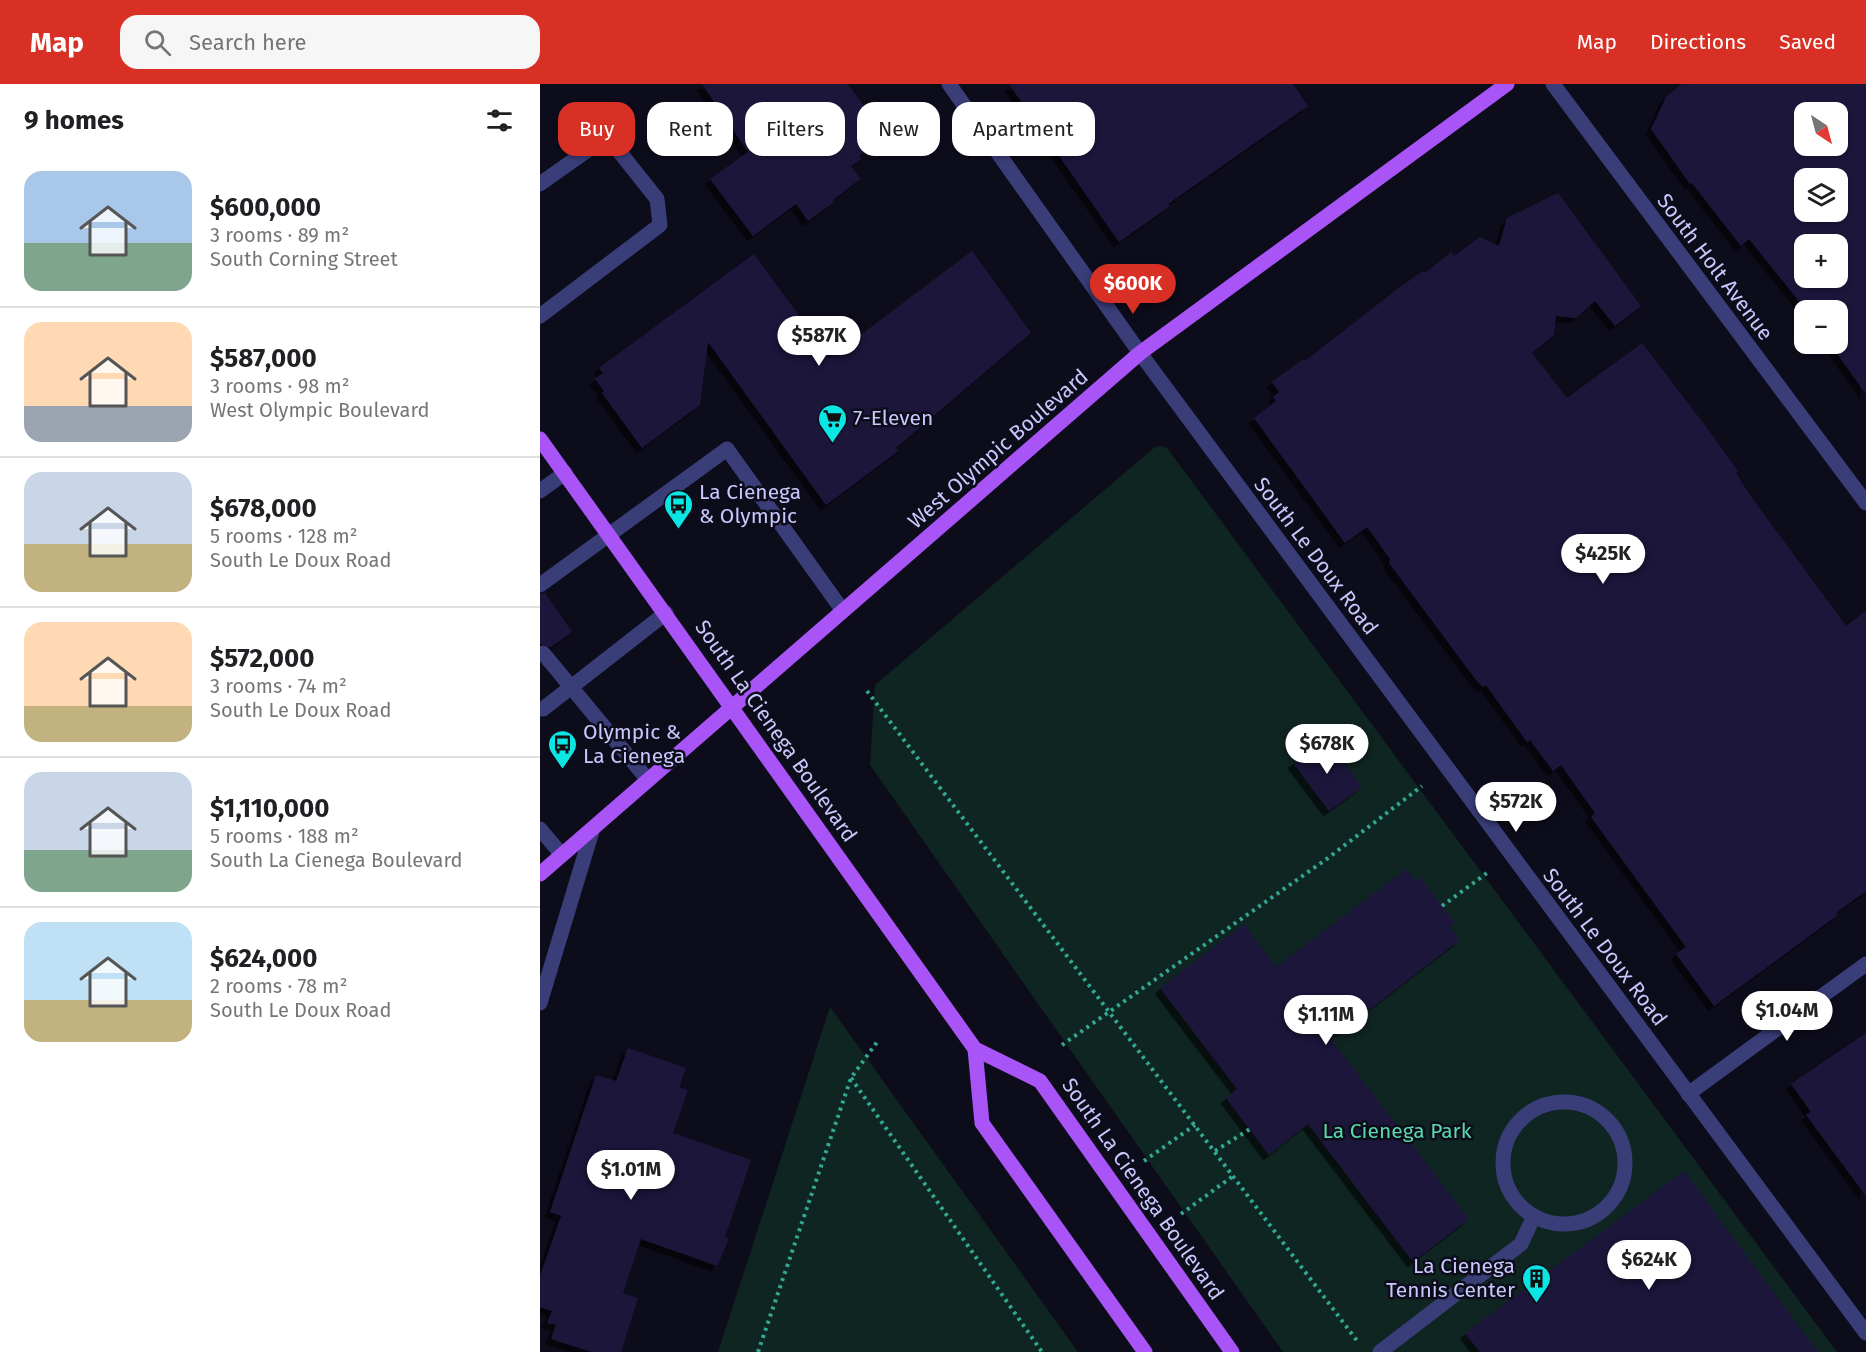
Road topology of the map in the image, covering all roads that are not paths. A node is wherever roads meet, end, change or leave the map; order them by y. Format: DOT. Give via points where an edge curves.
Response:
graph roads {
  1 [pos="949,84"];
  2 [pos="1507,84"];
  3 [pos="1553,84"];
  4 [pos="540,184"];
  5 [pos="540,316"];
  6 [pos="1140,354"];
  7 [pos="540,439"];
  8 [pos="565,473"];
  9 [pos="540,491"];
  10 [pos="1866,502"];
  11 [pos="608,534"];
  12 [pos="540,585"];
  13 [pos="843,611"];
  14 [pos="666,613"];
  15 [pos="543,653"];
  16 [pos="569,688"];
  17 [pos="733,706"];
  18 [pos="543,709"];
  19 [pos="648,780"];
  20 [pos="593,828"];
  21 [pos="540,829"];
  22 [pos="562,855"];
  23 [pos="540,874"];
  24 [pos="1866,964"];
  25 [pos="540,1003"];
  26 [pos="975,1049"];
  27 [pos="1688,1094"];
  28 [pos="1534,1216"];
  29 [pos="1866,1333"];
  30 [pos="1145,1352"];
  31 [pos="1232,1352"];
  32 [pos="1380,1352"];
  1 -- 6 [label="street, South Le Doux Road"];
  2 -- 6 [label="main road, West Olympic Boulevard"];
  3 -- 10 [label="street, South Holt Avenue"];
  4 -- 5 [label="street" via="595,146 614,145 657,200 660,225"];
  6 -- 13 [label="main road, West Olympic Boulevard"];
  6 -- 27 [label="street, South Le Doux Road"];
  7 -- 8 [label="main road, South La Cienega Boulevard"];
  8 -- 9 [label="street"];
  8 -- 11 [label="main road, South La Cienega Boulevard"];
  11 -- 12 [label="street"];
  11 -- 13 [label="street" via="727,449"];
  11 -- 14 [label="main road, South La Cienega Boulevard"];
  13 -- 17 [label="main road, West Olympic Boulevard"];
  14 -- 16 [label="street"];
  14 -- 17 [label="main road, South La Cienega Boulevard"];
  15 -- 16 [label="street"];
  16 -- 18 [label="street"];
  16 -- 19 [label="street"];
  17 -- 19 [label="main road, West Olympic Boulevard"];
  17 -- 26 [label="main road, South La Cienega Boulevard"];
  19 -- 20 [label="main road, West Olympic Boulevard"];
  20 -- 22 [label="main road, West Olympic Boulevard"];
  20 -- 25 [label="street"];
  21 -- 22 [label="street"];
  22 -- 23 [label="main road, West Olympic Boulevard"];
  24 -- 27 [label="street"];
  26 -- 30 [label="main road, South La Cienega Boulevard" via="982,1123"];
  26 -- 31 [label="main road, South La Cienega Boulevard" via="1040,1081"];
  27 -- 29 [label="street, South Le Doux Road"];
  28 -- 28 [label="street" via="1564,1224 1584,1221 1616,1196 1625,1158 1621,1139 1594,1110 1577,1103 1557,1102 1521,1119 1509,1136 1503,1156 1504,1176 1512,1196"];
  28 -- 32 [label="street" via="1521,1244"];
}
